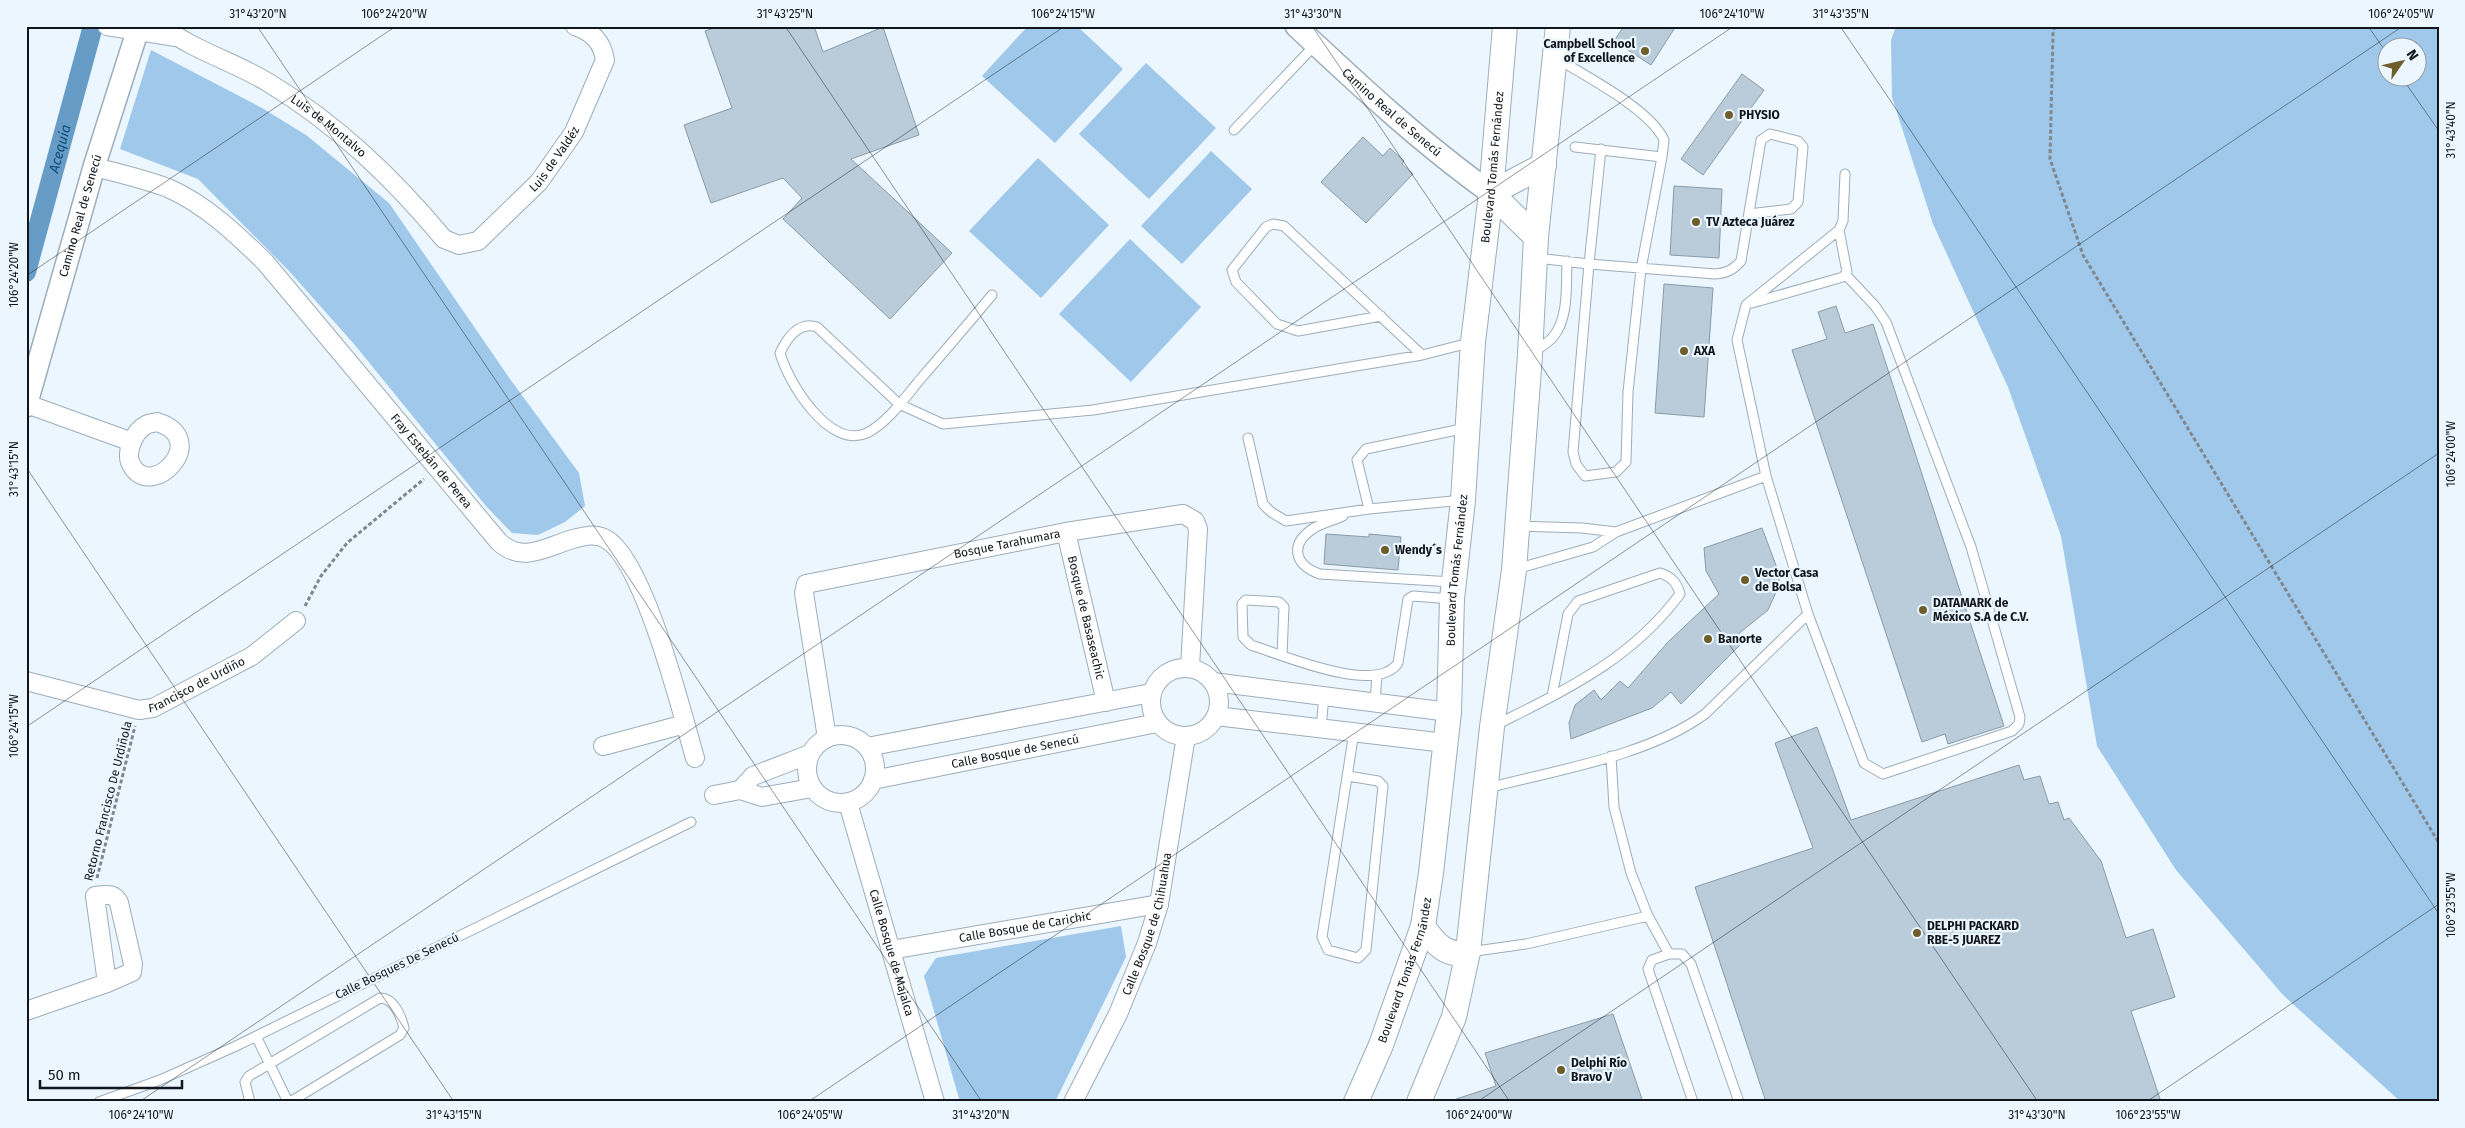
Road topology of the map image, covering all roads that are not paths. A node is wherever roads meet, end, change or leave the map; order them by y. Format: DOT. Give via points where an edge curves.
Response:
graph roads {
  1 [pos="575,26"];
  2 [pos="1296,26"];
  3 [pos="1505,26"];
  4 [pos="1558,26"];
  5 [pos="110,27"];
  6 [pos="138,29"];
  7 [pos="169,32"];
  8 [pos="1315,44"];
  9 [pos="1555,58"];
  10 [pos="1234,130"];
  11 [pos="1575,147"];
  12 [pos="1601,149"];
  13 [pos="1662,157"];
  14 [pos="1544,165"];
  15 [pos="94,167"];
  16 [pos="1844,174"];
  17 [pos="1491,193"];
  18 [pos="1749,214"];
  19 [pos="1839,230"];
  20 [pos="459,244"];
  21 [pos="1536,247"];
  22 [pos="1567,261"];
  23 [pos="1589,264"];
  24 [pos="1641,269"];
  25 [pos="1846,275"];
  26 [pos="992,295"];
  27 [pos="1746,305"];
  28 [pos="1381,316"];
  29 [pos="1474,342"];
  30 [pos="1422,355"];
  31 [pos="1530,355"];
  32 [pos="899,404"];
  33 [pos="27,405"];
  34 [pos="1467,428"];
  35 [pos="1248,438"];
  36 [pos="132,442"];
  37 [pos="1766,476"];
  38 [pos="1463,500"];
  39 [pos="1369,509"];
  40 [pos="1355,511"];
  41 [pos="1517,526"];
  42 [pos="1066,532"];
  43 [pos="1616,532"];
  44 [pos="1514,570"];
  45 [pos="1453,590"];
  46 [pos="1808,614"];
  47 [pos="296,621"];
  48 [pos="1282,655"];
  49 [pos="1190,667"];
  50 [pos="1377,675"];
  51 [pos="26,681"];
  52 [pos="1213,682"];
  53 [pos="1151,693"];
  54 [pos="1324,696"];
  55 [pos="1552,696"];
  56 [pos="1106,702"];
  57 [pos="1376,702"];
  58 [pos="1449,712"];
  59 [pos="1216,716"];
  60 [pos="1157,723"];
  61 [pos="685,724"];
  62 [pos="1492,727"];
  63 [pos="1321,728"];
  64 [pos="1354,732"];
  65 [pos="1186,736"];
  66 [pos="827,738"];
  67 [pos="1445,743"];
  68 [pos="603,746"];
  69 [pos="867,747"];
  70 [pos="810,754"];
  71 [pos="1611,756"];
  72 [pos="695,758"];
  73 [pos="1348,776"];
  74 [pos="873,780"];
  75 [pos="812,788"];
  76 [pos="1485,788"];
  77 [pos="740,790"];
  78 [pos="714,795"];
  79 [pos="848,803"];
  80 [pos="691,822"];
  81 [pos="1159,904"];
  82 [pos="1648,916"];
  83 [pos="1423,926"];
  84 [pos="891,950"];
  85 [pos="1468,952"];
  86 [pos="1669,954"];
  87 [pos="107,984"];
  88 [pos="26,1011"];
  89 [pos="256,1036"];
  90 [pos="269,1064"];
  91 [pos="99,1102"];
  92 [pos="250,1102"];
  93 [pos="289,1102"];
  94 [pos="935,1102"];
  95 [pos="1073,1102"];
  96 [pos="1356,1102"];
  97 [pos="1419,1102"];
  98 [pos="1693,1102"];
  99 [pos="1739,1102"];
  1 -- 20 [label="street, Luis de Valdéz" via="599,41 605,60 574,132 539,182 484,237 468,245"];
  2 -- 8 [label="street, Camino Real de Senecú"];
  3 -- 17 [label="main road, Boulevard Tomás Fernández"];
  4 -- 9 [label="main road"];
  5 -- 6 [label="street, Luis de Montalvo"];
  6 -- 7 [label="street, Luis de Montalvo"];
  6 -- 15 [label="street, Camino Real de Senecú"];
  7 -- 20 [label="street, Luis de Montalvo" via="268,82 322,119 370,158 444,239"];
  8 -- 10 [label="lane"];
  8 -- 17 [label="street, Camino Real de Senecú" via="1440,154"];
  9 -- 13 [label="lane" via="1650,121 1664,140"];
  9 -- 14 [label="main road"];
  11 -- 12 [label="lane"];
  12 -- 13 [label="lane"];
  12 -- 23 [label="lane"];
  13 -- 24 [label="lane"];
  14 -- 17 [label="main road"];
  14 -- 21 [label="main road"];
  15 -- 33 [label="street, Camino Real de Senecú"];
  15 -- 61 [label="street, Fray Estebán de Perea" via="170,189 233,231 266,262 498,542 509,551 531,553 594,535 615,545 648,604"];
  16 -- 19 [label="lane" via="1843,221"];
  17 -- 21 [label="main road"];
  17 -- 29 [label="main road, Boulevard Tomás Fernández"];
  18 -- 18 [label="lane" via="1791,208 1798,202 1803,147 1798,141 1770,134 1762,140"];
  18 -- 24 [label="lane" via="1741,261 1726,273"];
  19 -- 25 [label="lane"];
  19 -- 27 [label="lane"];
  21 -- 22 [label="lane"];
  21 -- 31 [label="main road"];
  22 -- 23 [label="lane"];
  22 -- 31 [label="lane" via="1565,301 1558,331"];
  23 -- 24 [label="lane"];
  23 -- 24 [label="lane" via="1573,452 1584,476 1616,472 1626,462 1628,392"];
  25 -- 27 [label="lane"];
  25 -- 46 [label="lane" via="1886,322 1971,547 2020,718 2019,724 2012,731 1883,774 1876,772 1864,764"];
  26 -- 32 [label="lane"];
  27 -- 37 [label="lane" via="1737,340"];
  28 -- 28 [label="lane" via="1284,226 1273,224 1266,227 1232,270 1236,282 1277,324 1284,327 1298,331"];
  28 -- 30 [label="lane"];
  29 -- 30 [label="lane"];
  29 -- 34 [label="main road, Boulevard Tomás Fernández"];
  30 -- 32 [label="lane" via="1093,410 943,424"];
  31 -- 41 [label="main road"];
  32 -- 32 [label="lane" via="817,327 808,324 801,327 780,353 783,364 812,411 822,422 844,434 866,434"];
  33 -- 36 [label="street"];
  34 -- 38 [label="main road, Boulevard Tomás Fernández"];
  34 -- 39 [label="lane" via="1362,452 1357,460"];
  35 -- 40 [label="lane" via="1263,504 1272,512 1286,521"];
  37 -- 43 [label="lane"];
  37 -- 46 [label="lane"];
  38 -- 39 [label="lane"];
  38 -- 45 [label="main road, Boulevard Tomás Fernández"];
  39 -- 40 [label="lane"];
  40 -- 45 [label="lane" via="1314,528 1304,536 1297,553 1308,570"];
  41 -- 43 [label="lane"];
  41 -- 44 [label="main road"];
  42 -- 49 [label="street, Bosque Tarahumara" via="1183,514 1195,521 1198,529"];
  42 -- 56 [label="street, Bosque de Basaseachic"];
  42 -- 66 [label="street, Bosque Tarahumara" via="806,584 804,593"];
  43 -- 44 [label="lane" via="1593,548"];
  44 -- 62 [label="main road"];
  45 -- 50 [label="lane" via="1413,596 1408,600 1398,663 1391,670"];
  45 -- 58 [label="main road, Boulevard Tomás Fernández"];
  46 -- 71 [label="lane" via="1690,725"];
  47 -- 51 [label="street, Francisco de Urdiño" via="252,656 165,703 139,710"];
  48 -- 48 [label="lane" via="1284,607 1279,602 1246,600 1242,604 1243,637 1250,644"];
  48 -- 50 [label="lane" via="1319,668"];
  49 -- 52 [label="street" via="1201,671"];
  49 -- 53 [label="street" via="1169,671 1156,682"];
  50 -- 57 [label="lane"];
  52 -- 54 [label="street"];
  52 -- 59 [label="street" via="1219,704"];
  53 -- 56 [label="street"];
  53 -- 60 [label="street" via="1152,712"];
  54 -- 57 [label="street"];
  54 -- 63 [label="lane"];
  55 -- 55 [label="lane" via="1634,645 1664,616 1680,594 1677,584 1660,573 1571,607"];
  55 -- 62 [label="lane"];
  56 -- 69 [label="street"];
  57 -- 58 [label="street"];
  58 -- 67 [label="main road, Boulevard Tomás Fernández"];
  59 -- 63 [label="street"];
  59 -- 65 [label="street" via="1210,726 1198,734"];
  60 -- 65 [label="street" via="1174,734"];
  60 -- 74 [label="street, Calle Bosque de Senecú"];
  61 -- 68 [label="street"];
  61 -- 72 [label="street, Fray Estebán de Perea"];
  62 -- 76 [label="main road"];
  63 -- 64 [label="street"];
  64 -- 67 [label="street"];
  64 -- 73 [label="lane"];
  65 -- 81 [label="street, Calle Bosque de Chihuahua"];
  66 -- 69 [label="street" via="847,736"];
  66 -- 70 [label="street"];
  67 -- 83 [label="main road, Boulevard Tomás Fernández"];
  69 -- 74 [label="street" via="874,764"];
  70 -- 75 [label="street" via="806,765"];
  70 -- 77 [label="street" via="753,776"];
  71 -- 76 [label="lane"];
  71 -- 82 [label="lane" via="1614,807 1631,874"];
  73 -- 73 [label="lane" via="1322,937 1328,950 1358,958 1366,950 1384,786 1378,781"];
  74 -- 79 [label="street" via="868,791"];
  75 -- 77 [label="street" via="762,797"];
  75 -- 79 [label="street" via="831,802"];
  76 -- 85 [label="main road"];
  77 -- 78 [label="street"];
  79 -- 84 [label="street, Calle Bosque de Majalca"];
  80 -- 89 [label="lane, Calle Bosques De Senecú"];
  81 -- 84 [label="street, Calle Bosque de Carichic"];
  81 -- 95 [label="street, Calle Bosque de Chihuahua" via="1118,1014"];
  82 -- 85 [label="lane" via="1526,944"];
  82 -- 86 [label="lane"];
  83 -- 85 [label="main road" via="1430,938 1446,952"];
  83 -- 96 [label="main road, Boulevard Tomás Fernández" via="1381,1045"];
  84 -- 94 [label="street, Calle Bosque de Majalca"];
  85 -- 97 [label="main road" via="1454,1017"];
  86 -- 98 [label="lane" via="1652,960 1648,969"];
  86 -- 99 [label="lane" via="1682,954 1691,964"];
  87 -- 87 [label="street" via="95,896 112,895 118,900 133,969 130,975"];
  87 -- 88 [label="street"];
  89 -- 90 [label="lane"];
  89 -- 91 [label="lane, Calle Bosques De Senecú" via="160,1080"];
  90 -- 92 [label="lane" via="245,1082"];
  90 -- 93 [label="lane"];
  90 -- 93 [label="lane" via="380,998 391,1001 402,1021 404,1028 400,1035"];
}
